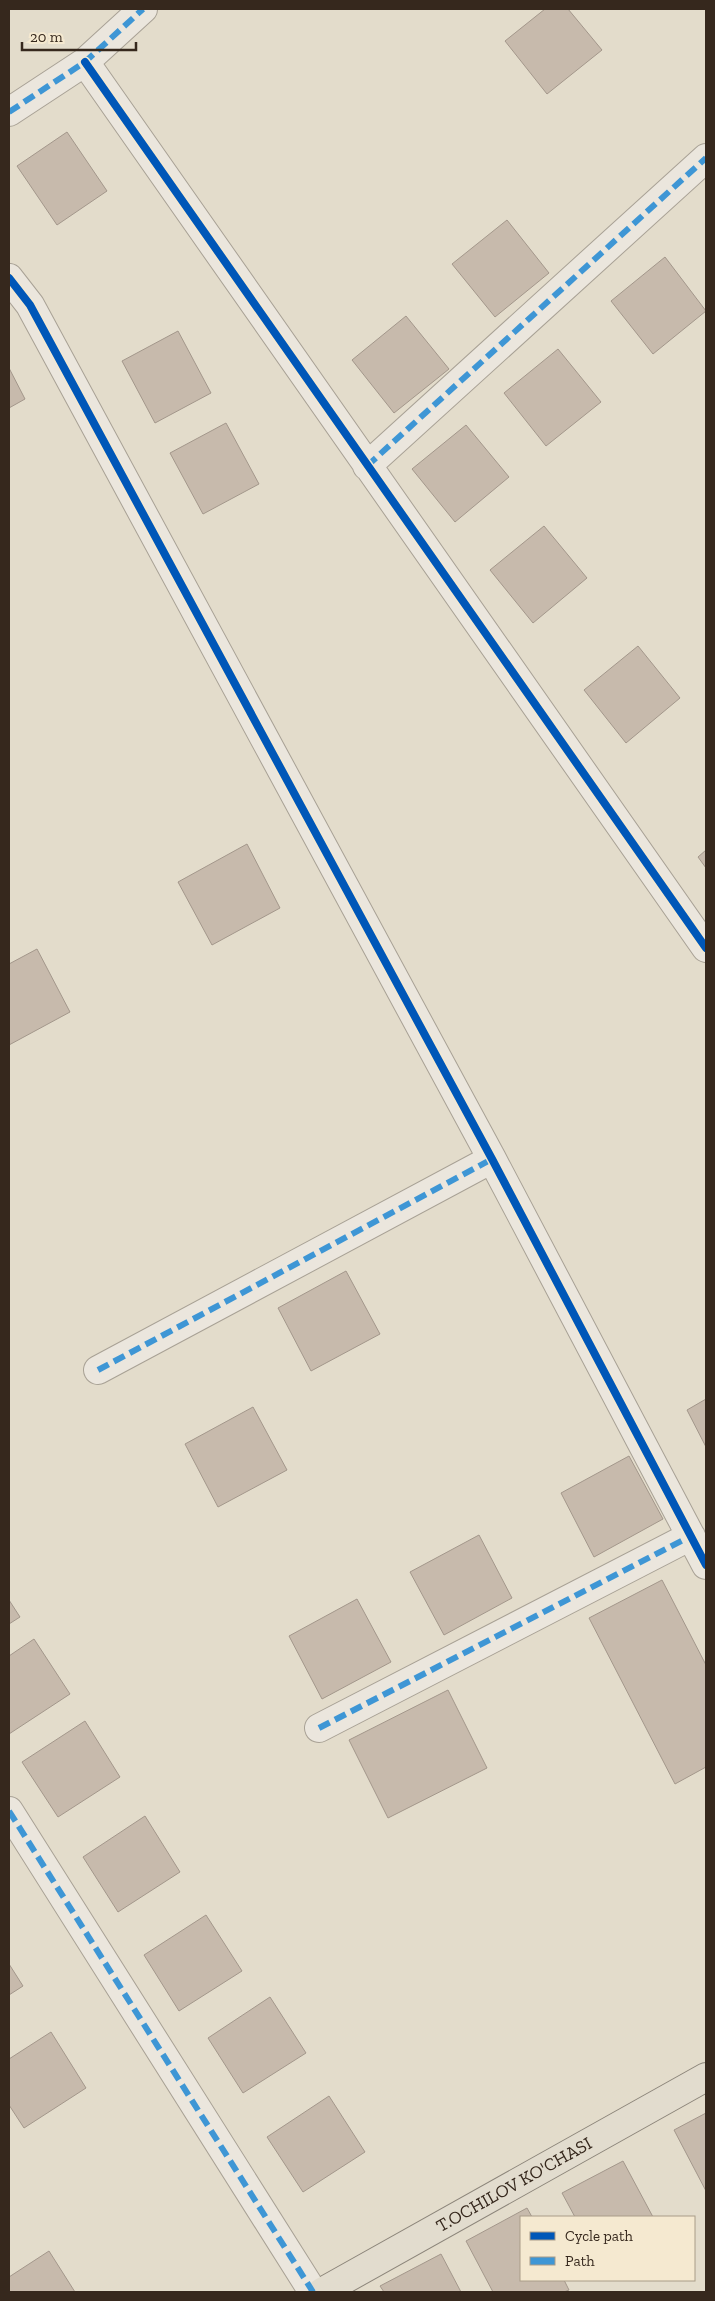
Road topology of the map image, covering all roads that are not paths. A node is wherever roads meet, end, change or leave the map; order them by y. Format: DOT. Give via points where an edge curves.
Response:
graph roads {
  1 [pos="143,9"];
  2 [pos="85,62"];
  3 [pos="9,112"];
  4 [pos="706,158"];
  5 [pos="9,278"];
  6 [pos="367,466"];
  7 [pos="706,948"];
  8 [pos="492,1159"];
  9 [pos="98,1370"];
  10 [pos="691,1536"];
  11 [pos="706,1565"];
  12 [pos="319,1728"];
  13 [pos="9,1811"];
  14 [pos="706,2076"];
  15 [pos="313,2292"];
  16 [pos="322,2292"];
  1 -- 2 [label="street"];
  2 -- 3 [label="street"];
  2 -- 6 [label="street"];
  4 -- 6 [label="street"];
  5 -- 8 [label="street" via="30,305"];
  6 -- 7 [label="street"];
  8 -- 9 [label="street"];
  8 -- 10 [label="street"];
  10 -- 11 [label="street"];
  10 -- 12 [label="street"];
  13 -- 15 [label="street"];
  14 -- 16 [label="main road, T.OCHILOV KO'CHASI"];
}
